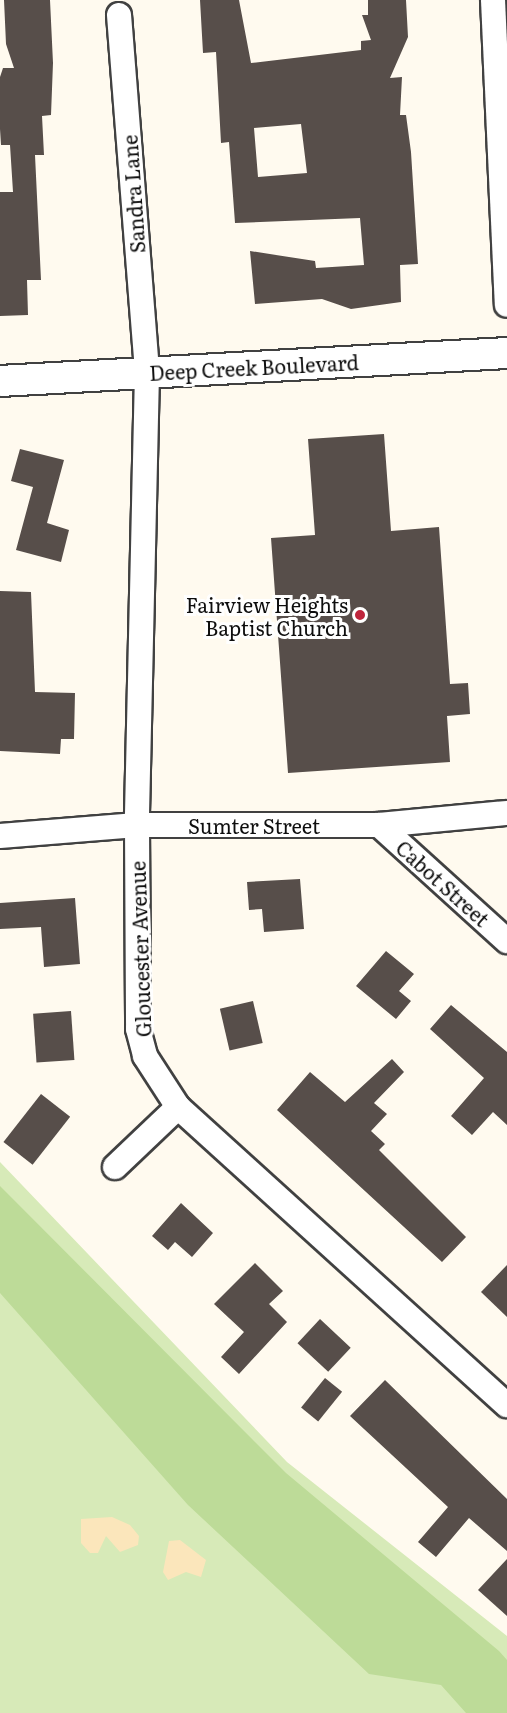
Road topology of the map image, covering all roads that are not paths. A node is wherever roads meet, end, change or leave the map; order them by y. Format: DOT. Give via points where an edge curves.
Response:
graph roads {
  1 [pos="493,0"];
  2 [pos="119,15"];
  3 [pos="507,305"];
  4 [pos="507,353"];
  5 [pos="147,373"];
  6 [pos="0,381"];
  7 [pos="507,813"];
  8 [pos="137,825"];
  9 [pos="379,825"];
  10 [pos="0,836"];
  11 [pos="507,941"];
  12 [pos="178,1107"];
  13 [pos="115,1167"];
  14 [pos="507,1405"];
  1 -- 3 [label="street"];
  2 -- 5 [label="street, Sandra Lane"];
  4 -- 5 [label="street, Deep Creek Boulevard"];
  5 -- 6 [label="street, Deep Creek Boulevard"];
  5 -- 8 [label="street, Gloucester Avenue"];
  7 -- 9 [label="street, Sumter Street"];
  8 -- 9 [label="street, Sumter Street"];
  8 -- 10 [label="street, Sumter Street"];
  8 -- 12 [label="street, Gloucester Avenue" via="138,1029 155,1079"];
  9 -- 11 [label="street, Cabot Street"];
  12 -- 13 [label="street"];
  12 -- 14 [label="street, Gloucester Avenue"];
}
